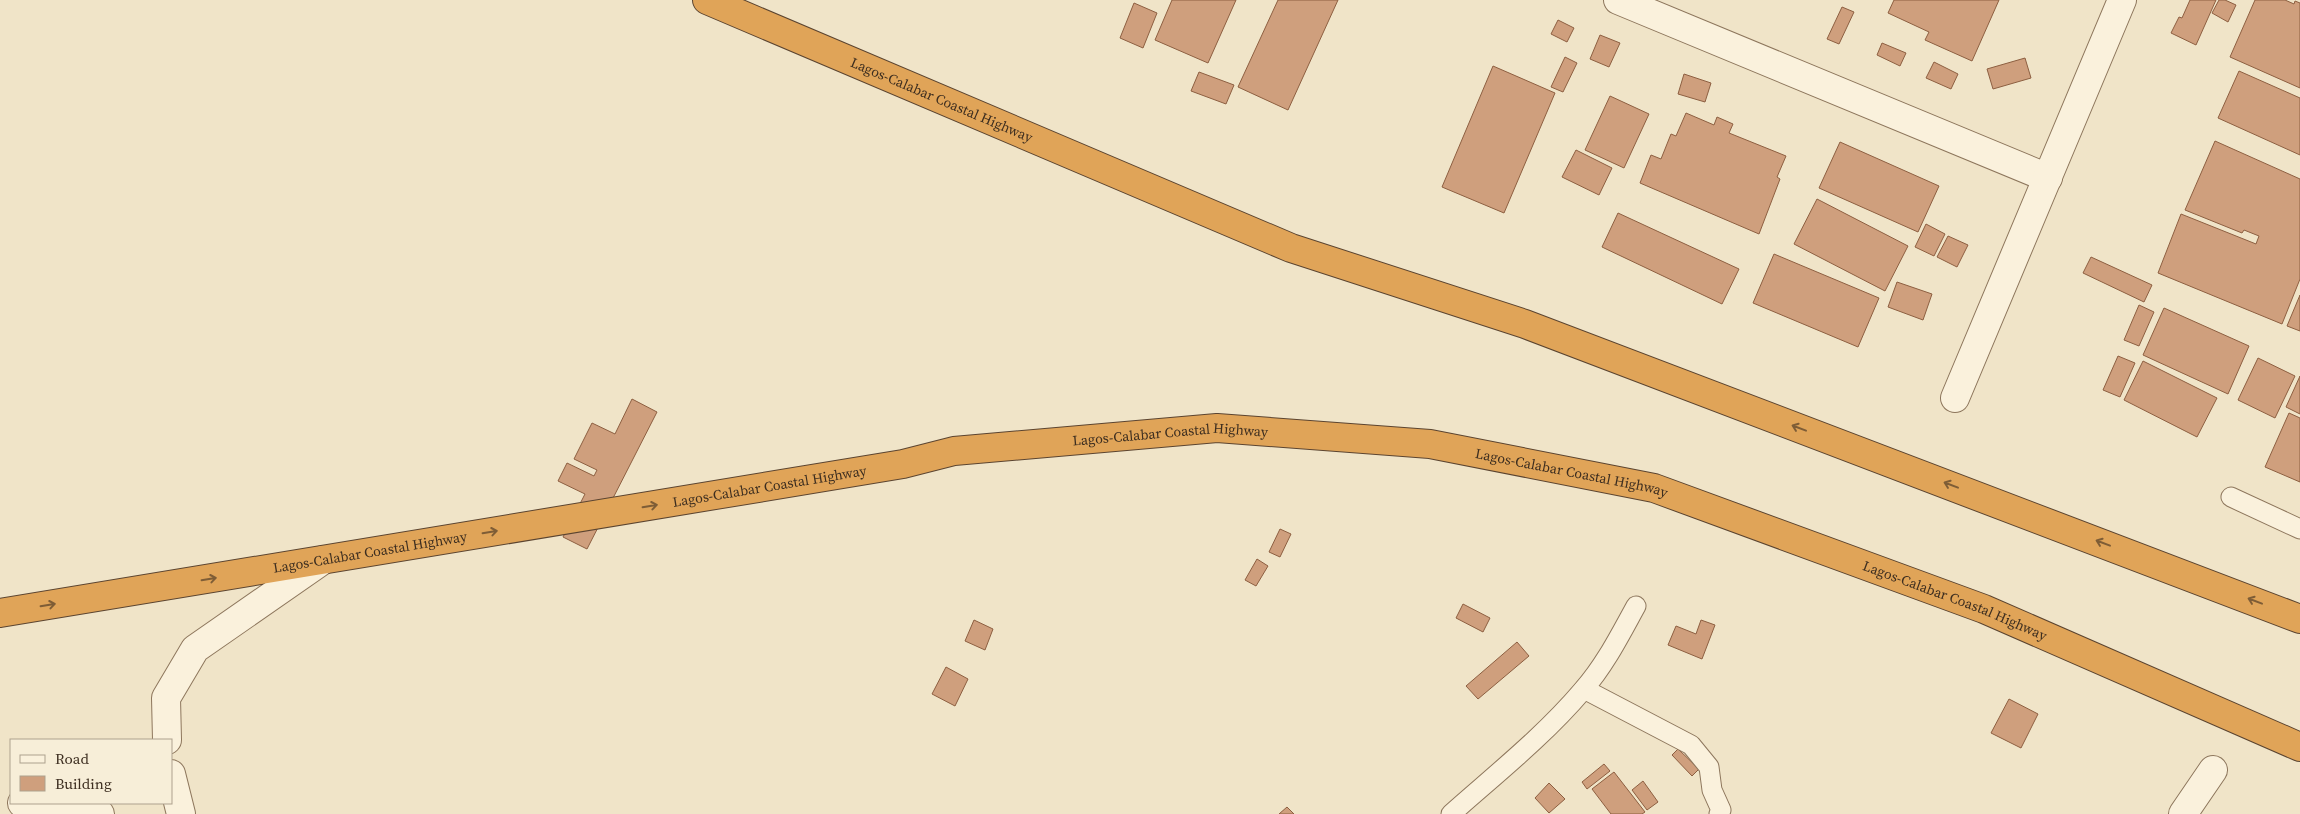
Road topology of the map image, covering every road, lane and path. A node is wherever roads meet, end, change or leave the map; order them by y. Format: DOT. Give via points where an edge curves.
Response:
graph roads {
  1 [pos="707,0"];
  2 [pos="1618,0"];
  3 [pos="2122,0"];
  4 [pos="2048,178"];
  5 [pos="1955,398"];
  6 [pos="2231,497"];
  7 [pos="2300,529"];
  8 [pos="323,560"];
  9 [pos="1636,606"];
  10 [pos="0,613"];
  11 [pos="2300,619"];
  12 [pos="1584,689"];
  13 [pos="167,739"];
  14 [pos="2300,747"];
  15 [pos="2213,770"];
  16 [pos="172,778"];
  17 [pos="29,804"];
  18 [pos="100,814"];
  19 [pos="181,814"];
  20 [pos="1451,814"];
  21 [pos="1719,814"];
  22 [pos="2183,814"];
  11 -- 1 [label="highway, Lagos-Calabar Coastal Highway, one-way" via="1525,324 1291,248"];
  2 -- 4 [label="street"];
  3 -- 4 [label="street"];
  4 -- 5 [label="street"];
  6 -- 7 [label="lane"];
  10 -- 8 [label="highway, Lagos-Calabar Coastal Highway, one-way"];
  8 -- 13 [label="street" via="195,649 166,698"];
  8 -- 14 [label="highway, Lagos-Calabar Coastal Highway, one-way" via="903,464 954,451 1217,428 1430,444 1654,488 1984,609"];
  9 -- 12 [label="lane" via="1614,647"];
  12 -- 20 [label="lane" via="1549,726"];
  12 -- 21 [label="lane" via="1691,745 1709,767 1712,790 1721,810"];
  15 -- 22 [label="street"];
  16 -- 19 [label="street"];
  17 -- 18 [label="street"];
}
